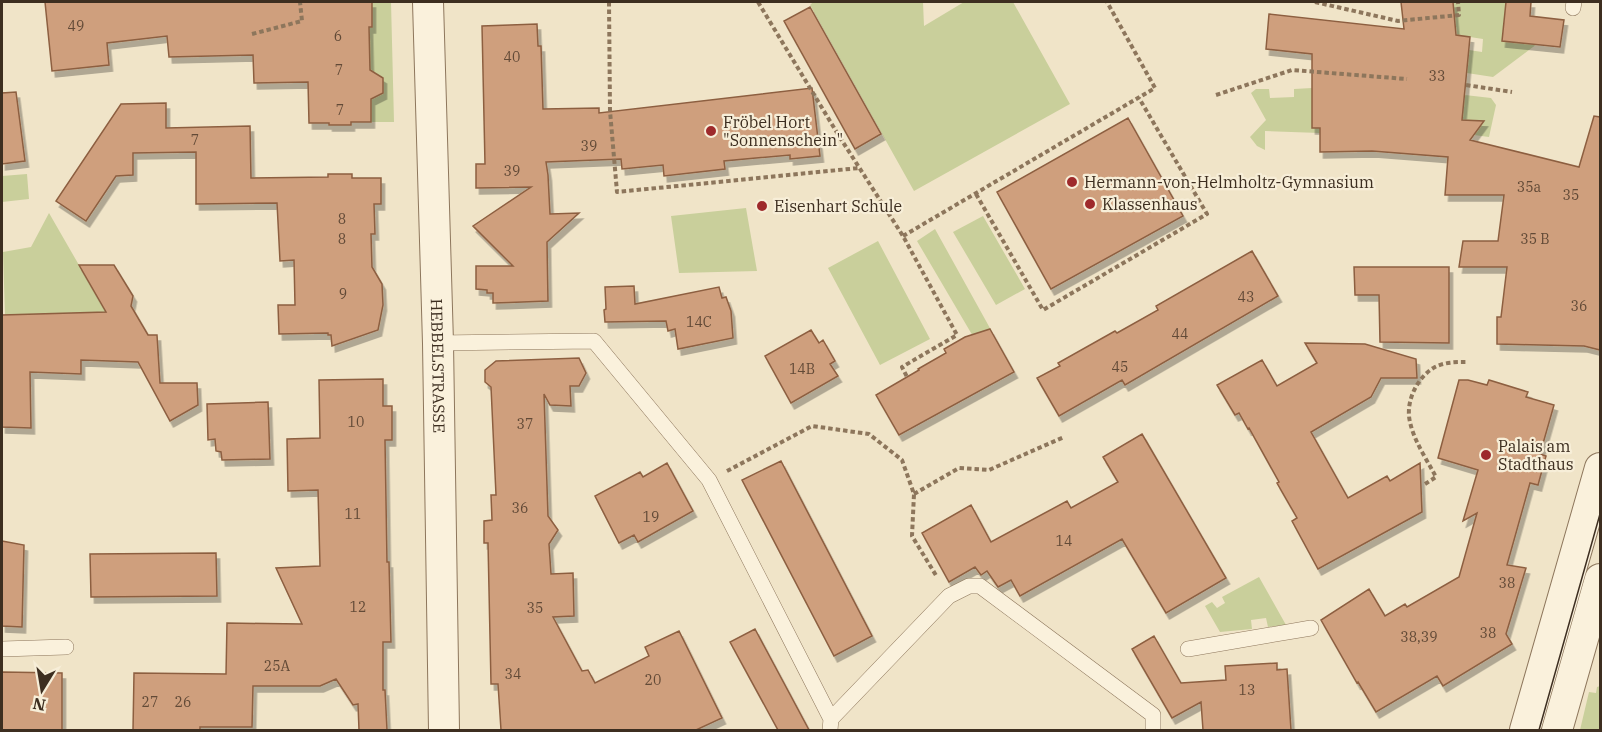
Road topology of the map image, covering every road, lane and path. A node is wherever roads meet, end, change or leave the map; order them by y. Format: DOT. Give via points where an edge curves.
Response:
graph roads {
  1 [pos="300,2"];
  2 [pos="428,2"];
  3 [pos="609,2"];
  4 [pos="758,2"];
  5 [pos="1107,2"];
  6 [pos="1315,2"];
  7 [pos="1458,2"];
  8 [pos="252,34"];
  9 [pos="1402,85"];
  10 [pos="1466,85"];
  11 [pos="1512,92"];
  12 [pos="1216,95"];
  13 [pos="1139,98"];
  14 [pos="859,168"];
  15 [pos="976,194"];
  16 [pos="903,236"];
  17 [pos="438,343"];
  18 [pos="1467,362"];
  19 [pos="907,377"];
  20 [pos="1064,437"];
  21 [pos="1600,468"];
  22 [pos="709,480"];
  23 [pos="1425,484"];
  24 [pos="914,494"];
  25 [pos="1600,579"];
  26 [pos="949,596"];
  27 [pos="1311,628"];
  28 [pos="66,647"];
  29 [pos="2,649"];
  30 [pos="1188,649"];
  31 [pos="830,725"];
  32 [pos="444,730"];
  33 [pos="1153,730"];
  34 [pos="1525,730"];
  35 [pos="1557,730"];
  1 -- 8 [label="path" via="302,21"];
  2 -- 17 [label="street, HEBBELSTRASSE"];
  3 -- 14 [label="path" via="610,111 617,192"];
  4 -- 14 [label="path"];
  5 -- 13 [label="path" via="1155,88"];
  6 -- 7 [label="path" via="1398,21 1459,15"];
  9 -- 12 [label="path" via="1405,78 1292,70"];
  10 -- 11 [label="path"];
  13 -- 15 [label="path"];
  13 -- 15 [label="path" via="1207,214 1043,310"];
  14 -- 16 [label="path"];
  15 -- 16 [label="path"];
  16 -- 19 [label="path" via="957,335 902,367"];
  17 -- 22 [label="lane" via="594,341"];
  17 -- 32 [label="street, HEBBELSTRASSE"];
  18 -- 23 [label="path" via="1435,367 1412,393 1409,421 1436,477"];
  20 -- 24 [label="path" via="989,470 960,468"];
  21 -- 34 [label="street"];
  22 -- 24 [label="path" via="812,426 869,434 902,460"];
  22 -- 31 [label="lane"];
  24 -- 26 [label="path" via="912,536"];
  25 -- 35 [label="street"];
  26 -- 31 [label="lane"];
  26 -- 33 [label="lane" via="969,586 980,586 1153,715"];
  27 -- 30 [label="lane"];
  28 -- 29 [label="lane"];
}
